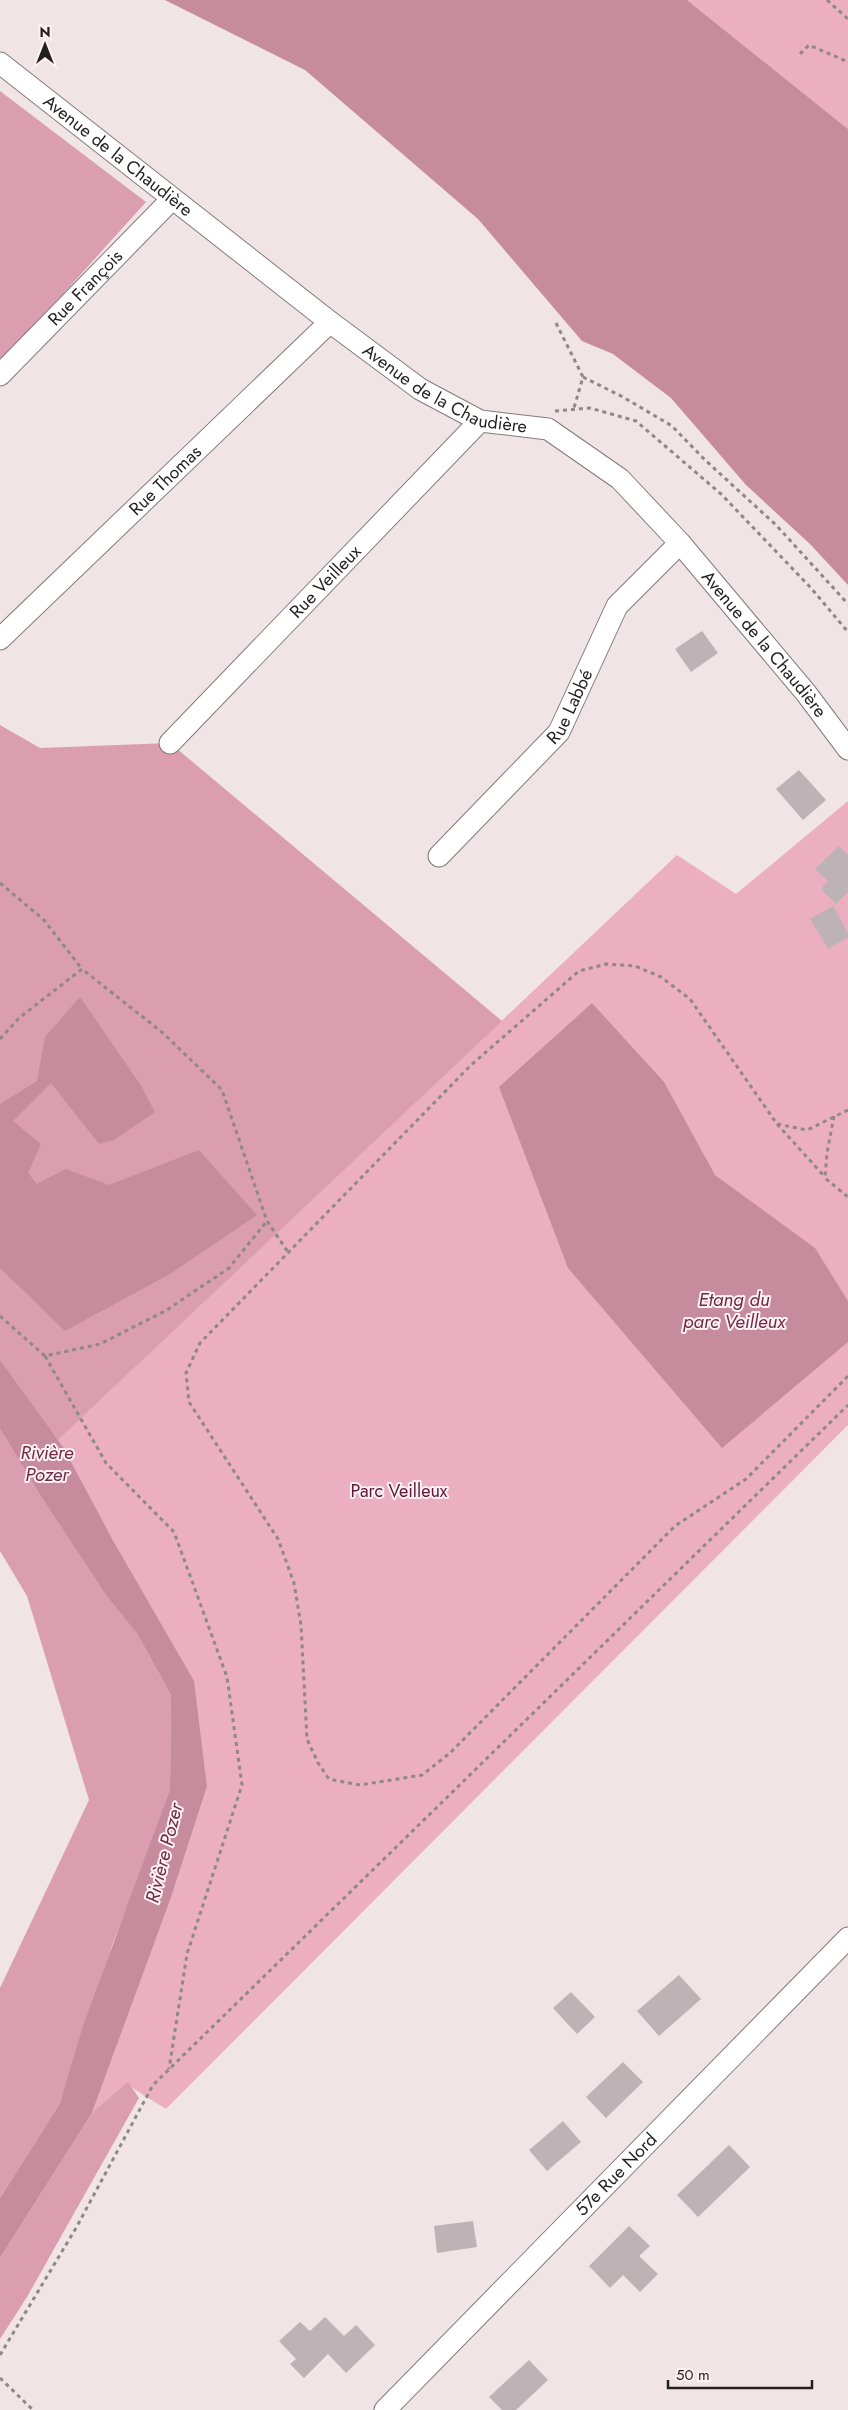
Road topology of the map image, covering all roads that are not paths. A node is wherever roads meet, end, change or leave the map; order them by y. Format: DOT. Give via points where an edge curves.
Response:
graph roads {
  1 [pos="0,63"];
  2 [pos="172,199"];
  3 [pos="330,322"];
  4 [pos="0,375"];
  5 [pos="480,422"];
  6 [pos="680,543"];
  7 [pos="0,639"];
  8 [pos="170,743"];
  9 [pos="848,749"];
  10 [pos="439,856"];
  11 [pos="848,1938"];
  12 [pos="385,2410"];
  1 -- 2 [label="street, Avenue de la Chaudière"];
  2 -- 3 [label="street, Avenue de la Chaudière"];
  2 -- 4 [label="street, Rue François"];
  3 -- 5 [label="street, Avenue de la Chaudière" via="420,389"];
  3 -- 7 [label="street, Rue Thomas"];
  5 -- 6 [label="street, Avenue de la Chaudière" via="548,430 620,479"];
  5 -- 8 [label="street, Rue Veilleux"];
  6 -- 9 [label="street, Avenue de la Chaudière"];
  6 -- 10 [label="street, Rue Labbé" via="616,606 559,732"];
  11 -- 12 [label="street, 57e Rue Nord"];
}
